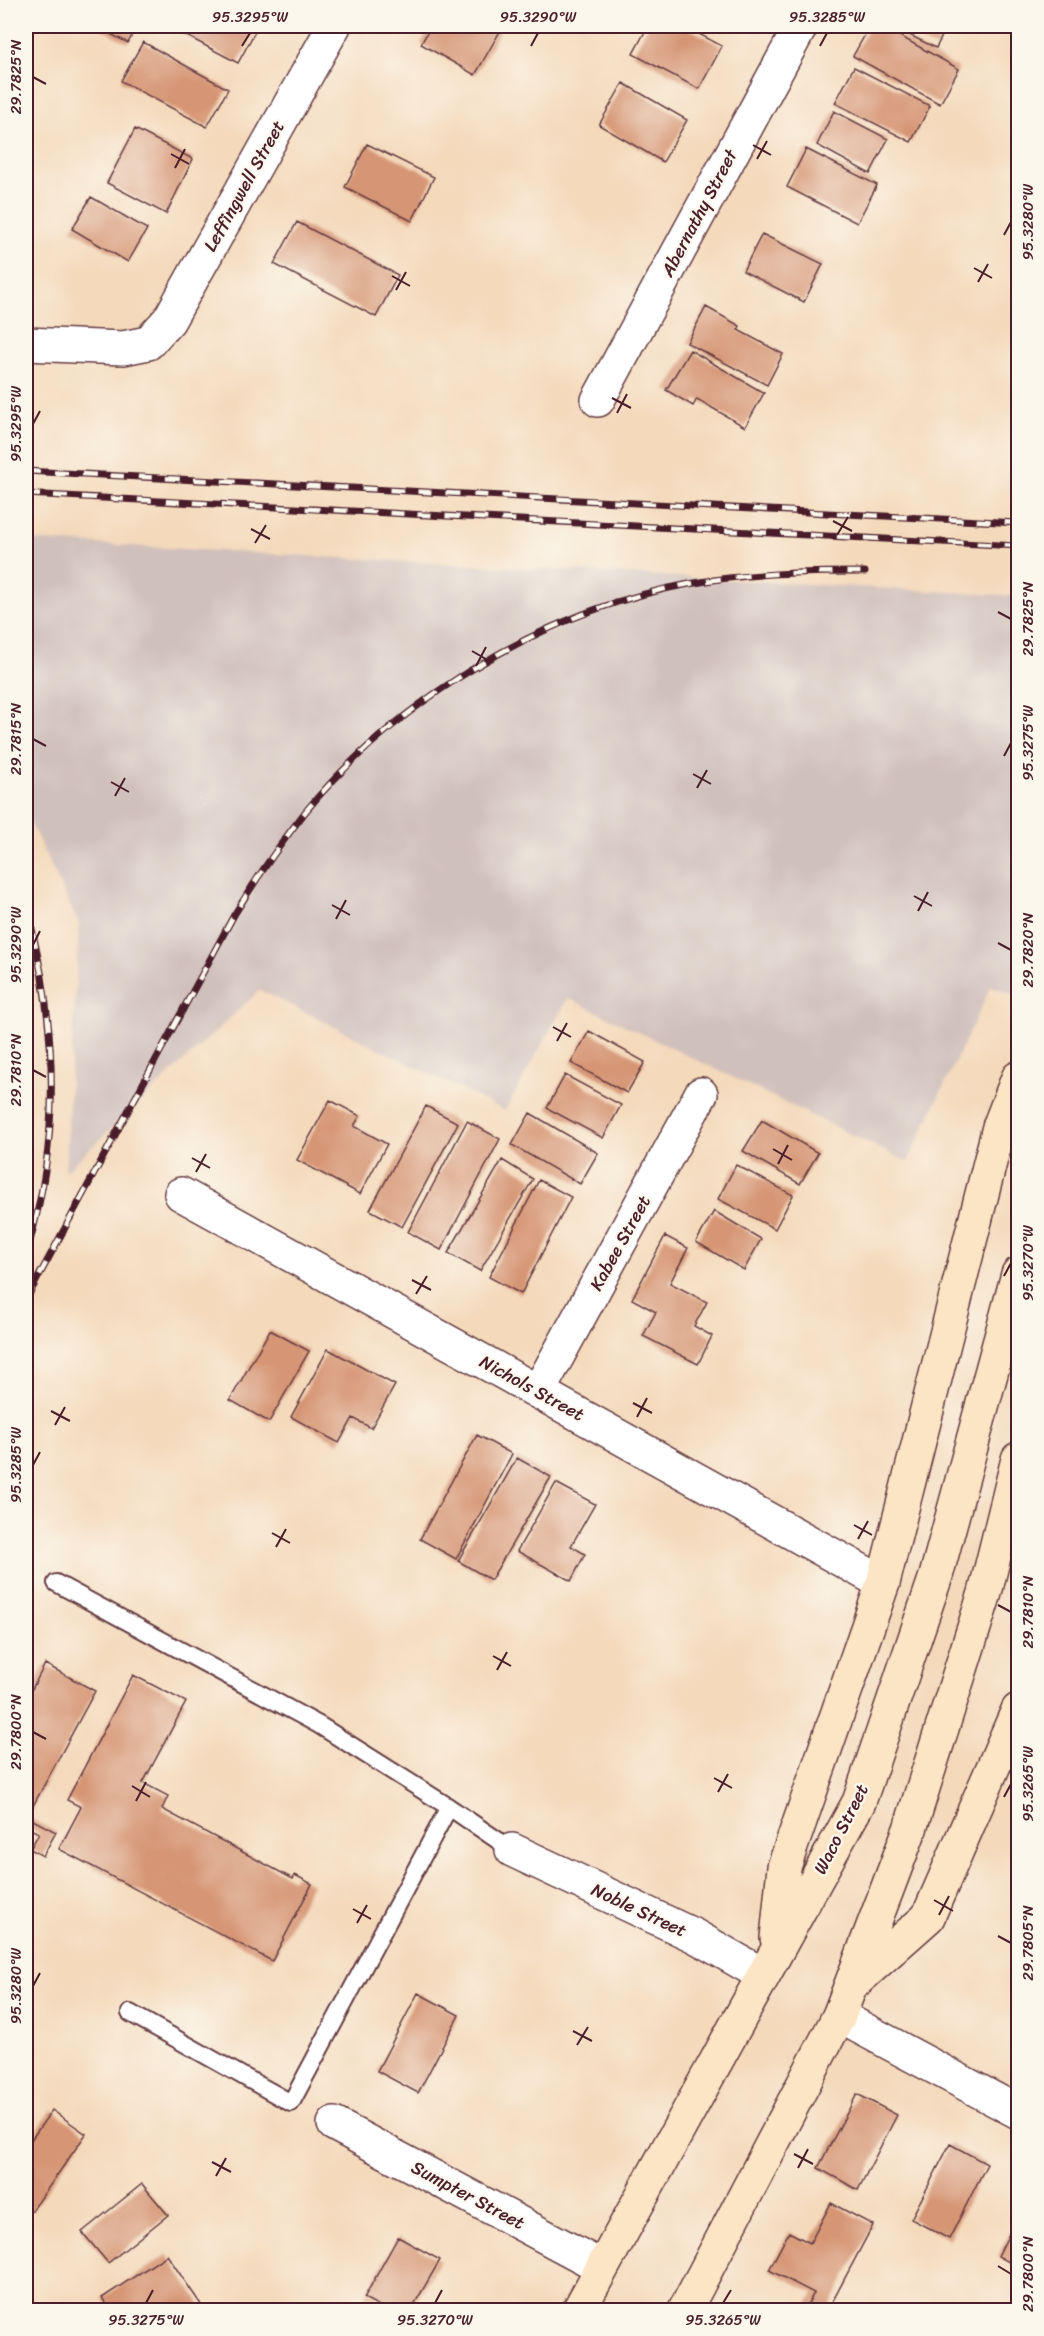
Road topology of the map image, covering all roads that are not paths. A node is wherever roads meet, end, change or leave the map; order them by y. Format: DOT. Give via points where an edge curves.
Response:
graph roads {
  1 [pos="334,26"];
  2 [pos="801,26"];
  3 [pos="26,344"];
  4 [pos="598,400"];
  5 [pos="1018,1078"];
  6 [pos="701,1094"];
  7 [pos="182,1194"];
  8 [pos="1018,1274"];
  9 [pos="538,1392"];
  10 [pos="1018,1459"];
  11 [pos="883,1583"];
  12 [pos="56,1584"];
  13 [pos="1018,1710"];
  14 [pos="449,1807"];
  15 [pos="512,1850"];
  16 [pos="769,1964"];
  17 [pos="853,1984"];
  18 [pos="130,2013"];
  19 [pos="839,2016"];
  20 [pos="1018,2112"];
  21 [pos="334,2124"];
  22 [pos="602,2267"];
  23 [pos="579,2310"];
  24 [pos="685,2310"];
  1 -- 3 [label="street, Leffingwell Street" via="169,320 148,343 123,348"];
  2 -- 4 [label="street, Abernathy Street"];
  5 -- 11 [label="main road" via="999,1127"];
  6 -- 9 [label="street, Kabee Street"];
  7 -- 9 [label="street, Nichols Street"];
  8 -- 16 [label="main road, Waco Street" via="936,1576 859,1802"];
  9 -- 11 [label="street, Nichols Street"];
  10 -- 17 [label="main road" via="981,1604 910,1829"];
  11 -- 16 [label="main road" via="784,1867"];
  12 -- 14 [label="lane" via="319,1725"];
  13 -- 17 [label="main road" via="928,1917"];
  14 -- 15 [label="lane"];
  14 -- 18 [label="lane" via="291,2103"];
  15 -- 16 [label="street, Noble Street" via="695,1936"];
  16 -- 22 [label="main road, Waco Street"];
  17 -- 19 [label="main road"];
  19 -- 20 [label="street"];
  19 -- 24 [label="main road"];
  21 -- 22 [label="street, Sumpter Street"];
  22 -- 23 [label="main road, Waco Street"];
}
